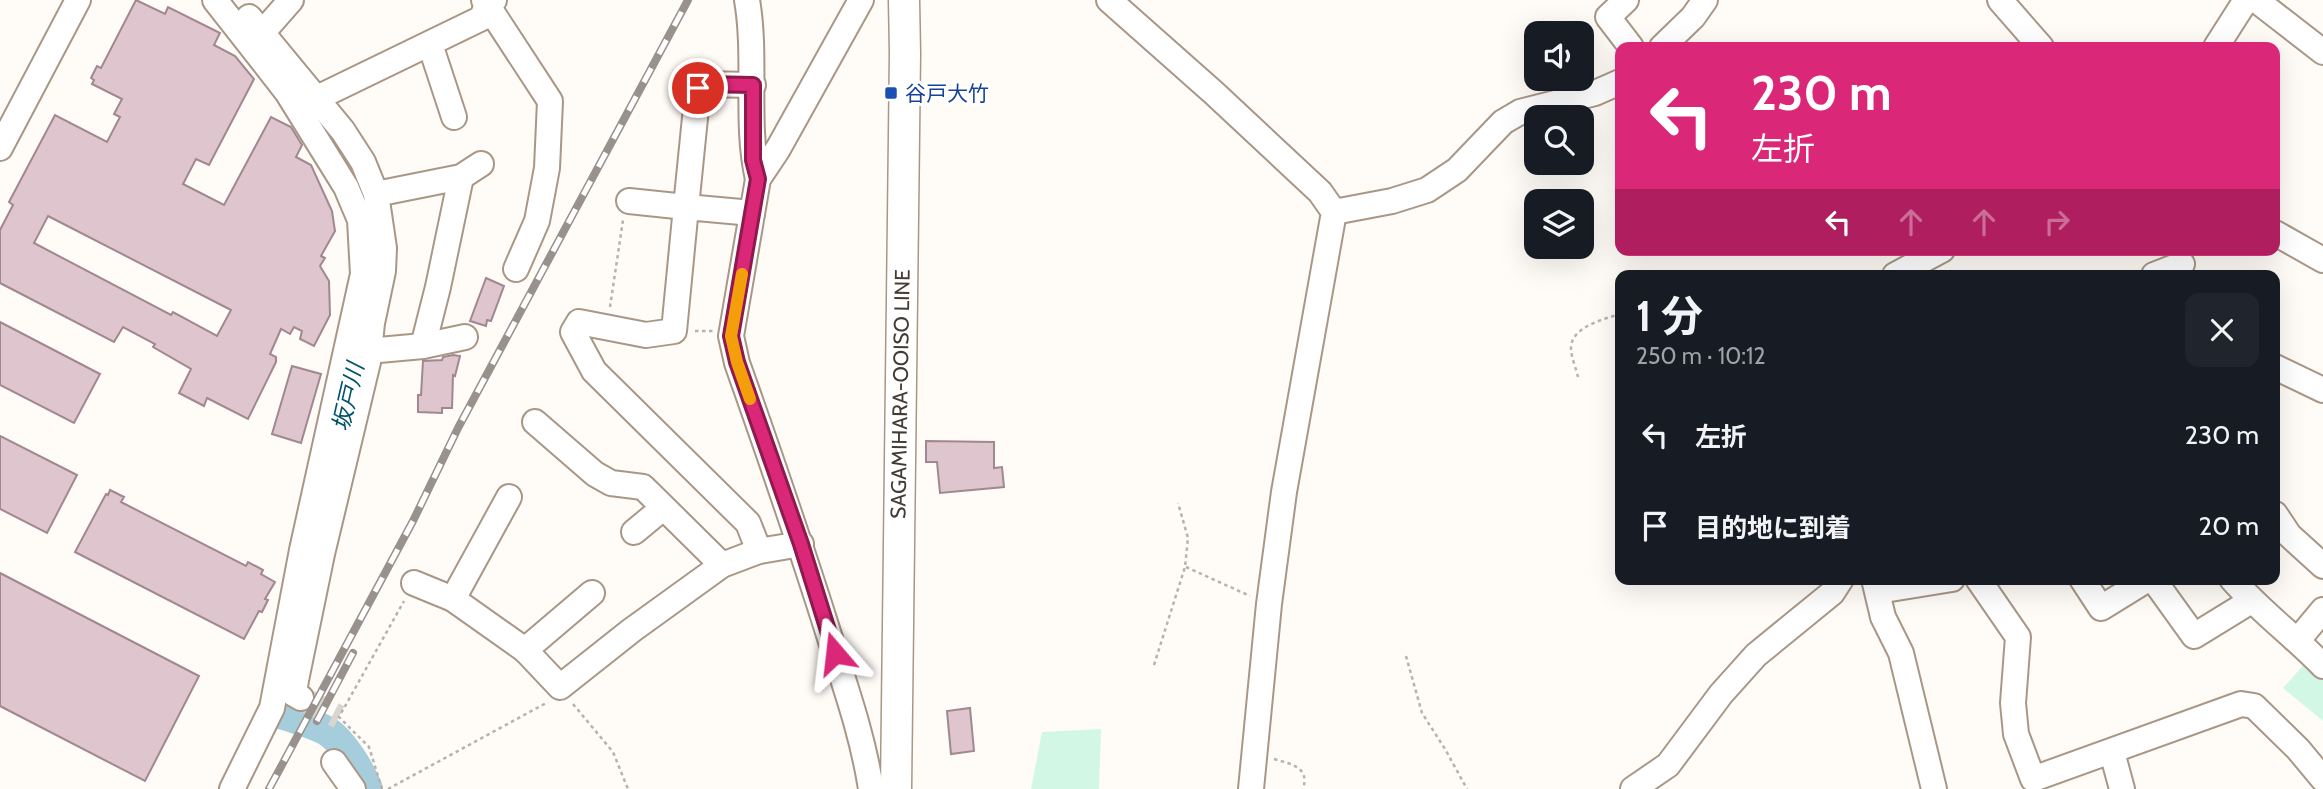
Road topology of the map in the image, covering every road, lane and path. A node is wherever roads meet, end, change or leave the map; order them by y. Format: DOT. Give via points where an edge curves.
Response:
graph roads {
  1 [pos="78,0"];
  2 [pos="215,0"];
  3 [pos="235,0"];
  4 [pos="291,0"];
  5 [pos="747,0"];
  6 [pos="861,0"];
  7 [pos="904,0"];
  8 [pos="1109,0"];
  9 [pos="1626,0"];
  10 [pos="1705,0"];
  11 [pos="2000,0"];
  12 [pos="2246,0"];
  13 [pos="2256,0"];
  14 [pos="489,1"];
  15 [pos="262,33"];
  16 [pos="1627,42"];
  17 [pos="1667,42"];
  18 [pos="2036,42"];
  19 [pos="2219,42"];
  20 [pos="2319,43"];
  21 [pos="430,44"];
  22 [pos="1615,84"];
  23 [pos="753,85"];
  24 [pos="317,98"];
  25 [pos="454,117"];
  26 [pos="0,149"];
  27 [pos="758,179"];
  28 [pos="376,194"];
  29 [pos="629,201"];
  30 [pos="685,207"];
  31 [pos="1334,212"];
  32 [pos="752,213"];
  33 [pos="2280,236"];
  34 [pos="1931,256"];
  35 [pos="2323,260"];
  36 [pos="2187,263"];
  37 [pos="516,269"];
  38 [pos="1904,270"];
  39 [pos="2168,270"];
  40 [pos="1615,316"];
  41 [pos="607,327"];
  42 [pos="674,331"];
  43 [pos="732,331"];
  44 [pos="465,337"];
  45 [pos="423,346"];
  46 [pos="368,351"];
  47 [pos="2280,369"];
  48 [pos="1578,377"];
  49 [pos="2323,390"];
  50 [pos="536,432"];
  51 [pos="509,497"];
  52 [pos="1178,503"];
  53 [pos="663,508"];
  54 [pos="2280,522"];
  55 [pos="634,532"];
  56 [pos="801,544"];
  57 [pos="759,551"];
  58 [pos="312,552"];
  59 [pos="722,565"];
  60 [pos="2323,566"];
  61 [pos="1185,567"];
  62 [pos="414,583"];
  63 [pos="1837,585"];
  64 [pos="1876,585"];
  65 [pos="1982,585"];
  66 [pos="2086,585"];
  67 [pos="2140,585"];
  68 [pos="2155,585"];
  69 [pos="2237,585"];
  70 [pos="592,593"];
  71 [pos="453,599"];
  72 [pos="2251,601"];
  73 [pos="1269,604"];
  74 [pos="2323,610"];
  75 [pos="2298,640"];
  76 [pos="526,650"];
  77 [pos="1406,656"];
  78 [pos="1154,665"];
  79 [pos="2323,666"];
  80 [pos="562,690"];
  81 [pos="301,698"];
  82 [pos="2112,752"];
  83 [pos="1254,753"];
  84 [pos="334,762"];
  85 [pos="2323,782"];
  86 [pos="232,789"];
  87 [pos="353,789"];
  88 [pos="382,789"];
  89 [pos="388,789"];
  90 [pos="628,789"];
  91 [pos="871,789"];
  92 [pos="896,789"];
  93 [pos="1251,789"];
  94 [pos="1303,789"];
  95 [pos="1466,789"];
  96 [pos="1633,789"];
  97 [pos="1934,789"];
  98 [pos="2122,789"];
  99 [pos="2319,789"];
  1 -- 26 [label="street"];
  2 -- 58 [label="street" via="287,92 346,187 360,220 363,274"];
  3 -- 15 [label="street"];
  4 -- 15 [label="street"];
  5 -- 23 [label="street"];
  6 -- 27 [label="street"];
  7 -- 92 [label="main road, SAGAMIHARA-OOISO LINE"];
  8 -- 31 [label="street" via="1320,192"];
  9 -- 16 [label="street" via="1608,17"];
  10 -- 17 [label="street"];
  11 -- 18 [label="street"];
  12 -- 19 [label="street"];
  13 -- 20 [label="street"];
  14 -- 21 [label="street" via="482,18"];
  14 -- 37 [label="street" via="550,101 547,168 537,221"];
  15 -- 24 [label="street"];
  21 -- 24 [label="street"];
  21 -- 25 [label="street"];
  22 -- 31 [label="street" via="1520,112 1503,122 1457,170 1427,190"];
  23 -- 27 [label="street" via="753,160"];
  23 -- 30 [label="street" via="702,84 698,88"];
  24 -- 28 [label="street" via="363,162"];
  27 -- 32 [label="street"];
  28 -- 45 [label="street" via="471,171"];
  28 -- 46 [label="street" via="383,271"];
  29 -- 30 [label="street"];
  29 -- 41 [label="path" via="625,203"];
  30 -- 32 [label="street"];
  30 -- 42 [label="street"];
  31 -- 73 [label="street" via="1284,492"];
  32 -- 43 [label="street"];
  33 -- 35 [label="street"];
  34 -- 38 [label="street"];
  36 -- 39 [label="street"];
  40 -- 48 [label="path" via="1575,335 1570,347"];
  41 -- 42 [label="street" via="646,335"];
  41 -- 57 [label="street" via="579,322 573,332 594,371 748,523"];
  42 -- 43 [label="path"];
  43 -- 56 [label="street" via="737,362"];
  44 -- 45 [label="street"];
  45 -- 46 [label="street"];
  46 -- 58 [label="street"];
  47 -- 49 [label="street"];
  50 -- 53 [label="street" via="595,474 605,488 643,487"];
  51 -- 71 [label="street"];
  52 -- 61 [label="path" via="1188,538"];
  53 -- 55 [label="street"];
  53 -- 59 [label="street"];
  54 -- 60 [label="street"];
  56 -- 57 [label="street"];
  56 -- 91 [label="street" via="865,753"];
  57 -- 59 [label="street"];
  58 -- 81 [label="street" via="294,694"];
  58 -- 86 [label="street" via="272,708"];
  59 -- 80 [label="street" via="632,630"];
  61 -- 73 [label="path"];
  61 -- 78 [label="path"];
  62 -- 71 [label="street"];
  62 -- 88 [label="path" via="339,717 369,747"];
  63 -- 96 [label="street" via="1756,655 1668,765"];
  64 -- 97 [label="street" via="1883,617 1901,653"];
  65 -- 82 [label="street" via="2018,637 2013,703 2016,734 2033,779"];
  66 -- 67 [label="street" via="2101,608"];
  68 -- 72 [label="street" via="2194,636"];
  69 -- 72 [label="street"];
  70 -- 76 [label="street"];
  71 -- 76 [label="street"];
  72 -- 75 [label="street"];
  73 -- 83 [label="street"];
  74 -- 75 [label="street"];
  75 -- 79 [label="street"];
  76 -- 80 [label="street"];
  77 -- 95 [label="path" via="1422,713"];
  80 -- 89 [label="path"];
  80 -- 90 [label="path" via="613,752"];
  82 -- 85 [label="street" via="2241,704 2254,706 2298,749"];
  82 -- 98 [label="street"];
  83 -- 93 [label="street"];
  83 -- 94 [label="path" via="1295,765 1305,777"];
  84 -- 87 [label="street"];
  85 -- 99 [label="street"];
}
